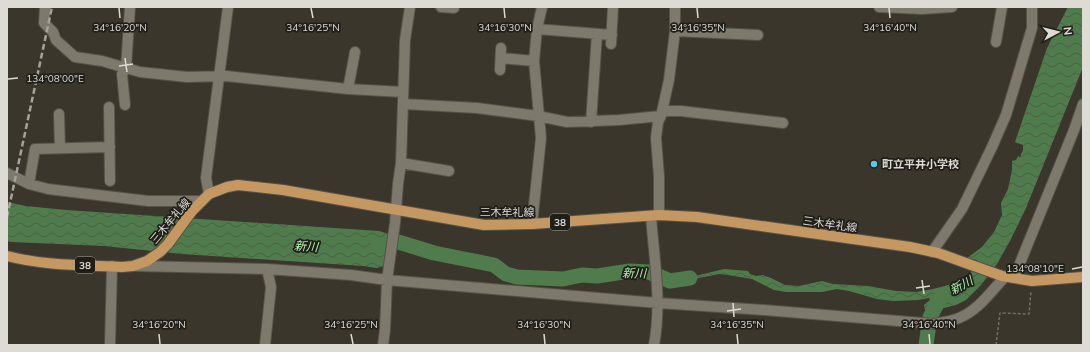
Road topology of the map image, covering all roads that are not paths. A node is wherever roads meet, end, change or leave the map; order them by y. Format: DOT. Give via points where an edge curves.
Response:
graph roads {
  1 [pos="45,7"];
  2 [pos="130,7"];
  3 [pos="228,7"];
  4 [pos="410,7"];
  5 [pos="441,7"];
  6 [pos="542,7"];
  7 [pos="613,7"];
  8 [pos="675,7"];
  9 [pos="879,7"];
  10 [pos="952,7"];
  11 [pos="1002,7"];
  12 [pos="1032,7"];
  13 [pos="454,8"];
  14 [pos="537,30"];
  15 [pos="675,31"];
  16 [pos="597,34"];
  17 [pos="758,34"];
  18 [pos="996,42"];
  19 [pos="355,52"];
  20 [pos="534,61"];
  21 [pos="126,68"];
  22 [pos="500,70"];
  23 [pos="219,76"];
  24 [pos="348,90"];
  25 [pos="403,92"];
  26 [pos="404,104"];
  27 [pos="1083,104"];
  28 [pos="125,105"];
  29 [pos="109,107"];
  30 [pos="59,114"];
  31 [pos="662,114"];
  32 [pos="538,116"];
  33 [pos="591,122"];
  34 [pos="783,123"];
  35 [pos="110,147"];
  36 [pos="60,148"];
  37 [pos="401,163"];
  38 [pos="449,171"];
  39 [pos="7,173"];
  40 [pos="110,181"];
  41 [pos="30,184"];
  42 [pos="206,198"];
  43 [pos="396,210"];
  44 [pos="655,215"];
  45 [pos="532,224"];
  46 [pos="935,253"];
  47 [pos="7,256"];
  48 [pos="112,266"];
  49 [pos="133,266"];
  50 [pos="267,269"];
  51 [pos="1007,277"];
  52 [pos="1083,277"];
  53 [pos="387,280"];
  54 [pos="658,300"];
  55 [pos="110,345"];
  56 [pos="265,345"];
  57 [pos="383,345"];
  58 [pos="654,345"];
  1 -- 21 [label="street" via="44,23 53,32 56,40 75,57"];
  2 -- 21 [label="street"];
  3 -- 23 [label="street"];
  4 -- 25 [label="street" via="405,40"];
  5 -- 13 [label="street"];
  6 -- 14 [label="street"];
  7 -- 16 [label="street" via="611,40"];
  8 -- 15 [label="street"];
  9 -- 10 [label="street"];
  11 -- 18 [label="street"];
  12 -- 46 [label="street" via="1032,28 1006,115 962,209"];
  14 -- 16 [label="street"];
  14 -- 20 [label="street"];
  15 -- 17 [label="street"];
  15 -- 31 [label="street"];
  16 -- 33 [label="street"];
  19 -- 24 [label="street"];
  20 -- 22 [label="street" via="501,53"];
  20 -- 32 [label="street"];
  21 -- 23 [label="street" via="187,77"];
  21 -- 28 [label="street" via="122,74"];
  23 -- 24 [label="street"];
  23 -- 42 [label="street" via="206,178"];
  24 -- 25 [label="street"];
  25 -- 26 [label="street"];
  26 -- 32 [label="street" via="477,108"];
  26 -- 37 [label="street"];
  27 -- 51 [label="street" via="1072,137"];
  29 -- 35 [label="street"];
  30 -- 36 [label="street"];
  31 -- 33 [label="street"];
  31 -- 34 [label="street" via="681,111"];
  31 -- 44 [label="street" via="656,138 659,178"];
  32 -- 33 [label="street" via="567,122"];
  32 -- 45 [label="street" via="540,138"];
  35 -- 36 [label="street"];
  35 -- 40 [label="street"];
  36 -- 41 [label="street" via="35,149"];
  37 -- 38 [label="street"];
  37 -- 43 [label="street"];
  39 -- 41 [label="street"];
  41 -- 42 [label="street" via="48,189 136,200 162,202"];
  42 -- 43 [label="main road, 三木牟礼線 / 38" via="226,187 238,185"];
  42 -- 49 [label="main road, 三木牟礼線 / 38" via="192,211 160,252 147,261"];
  43 -- 45 [label="main road, 三木牟礼線 / 38" via="484,225"];
  43 -- 53 [label="street"];
  44 -- 45 [label="main road, 三木牟礼線 / 38"];
  44 -- 46 [label="main road, 三木牟礼線 / 38" via="697,218 910,247"];
  44 -- 54 [label="street" via="654,247"];
  46 -- 51 [label="main road, 三木牟礼線 / 38"];
  47 -- 48 [label="main road, 三木牟礼線 / 38" via="28,261"];
  48 -- 49 [label="main road, 三木牟礼線 / 38"];
  48 -- 55 [label="street"];
  49 -- 50 [label="street"];
  50 -- 53 [label="street"];
  50 -- 56 [label="street" via="271,287"];
  51 -- 52 [label="main road, 三木牟礼線 / 38" via="1032,281"];
  51 -- 54 [label="street" via="973,310 959,318 934,324"];
  53 -- 54 [label="street"];
  53 -- 57 [label="street"];
  54 -- 58 [label="street"];
}
